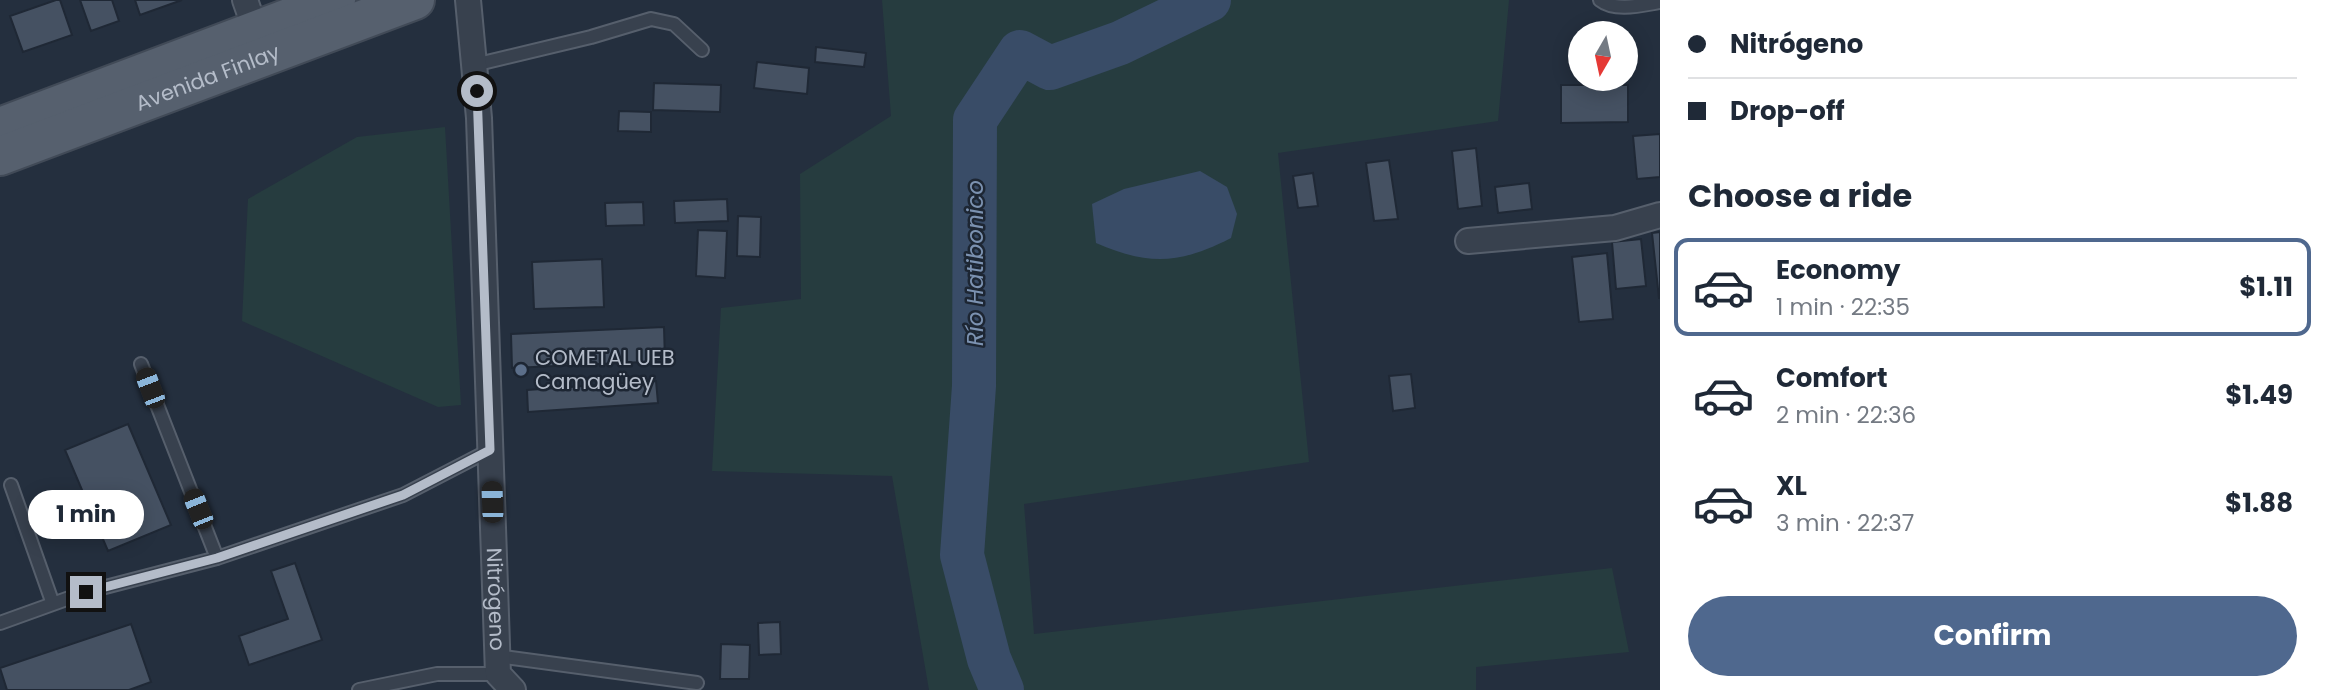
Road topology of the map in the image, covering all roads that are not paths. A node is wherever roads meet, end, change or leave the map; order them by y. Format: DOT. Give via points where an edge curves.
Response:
graph roads {
  1 [pos="336,0"];
  2 [pos="415,0"];
  3 [pos="468,0"];
  4 [pos="1600,0"];
  5 [pos="1660,2"];
  6 [pos="255,29"];
  7 [pos="702,50"];
  8 [pos="474,65"];
  9 [pos="0,127"];
  10 [pos="0,156"];
  11 [pos="1660,215"];
  12 [pos="1468,241"];
  13 [pos="141,364"];
  14 [pos="490,450"];
  15 [pos="11,485"];
  16 [pos="217,558"];
  17 [pos="53,604"];
  18 [pos="0,623"];
  19 [pos="503,673"];
  20 [pos="697,683"];
  21 [pos="359,690"];
  1 -- 6 [label="main road, Avenida Finlay"];
  2 -- 6 [label="main road, Avenida Finlay"];
  3 -- 8 [label="street, Nitrógeno"];
  4 -- 5 [label="lane" via="1631,7"];
  6 -- 9 [label="main road, Avenida Finlay"];
  6 -- 10 [label="main road, Avenida Finlay"];
  7 -- 8 [label="lane" via="674,24 651,19"];
  8 -- 14 [label="street, Nitrógeno"];
  11 -- 12 [label="street" via="1615,228"];
  13 -- 16 [label="lane"];
  14 -- 16 [label="lane" via="403,495"];
  14 -- 19 [label="street, Nitrógeno"];
  15 -- 17 [label="lane"];
  16 -- 17 [label="lane"];
  17 -- 18 [label="lane"];
  19 -- 20 [label="lane"];
  19 -- 21 [label="lane" via="437,674"];
}
